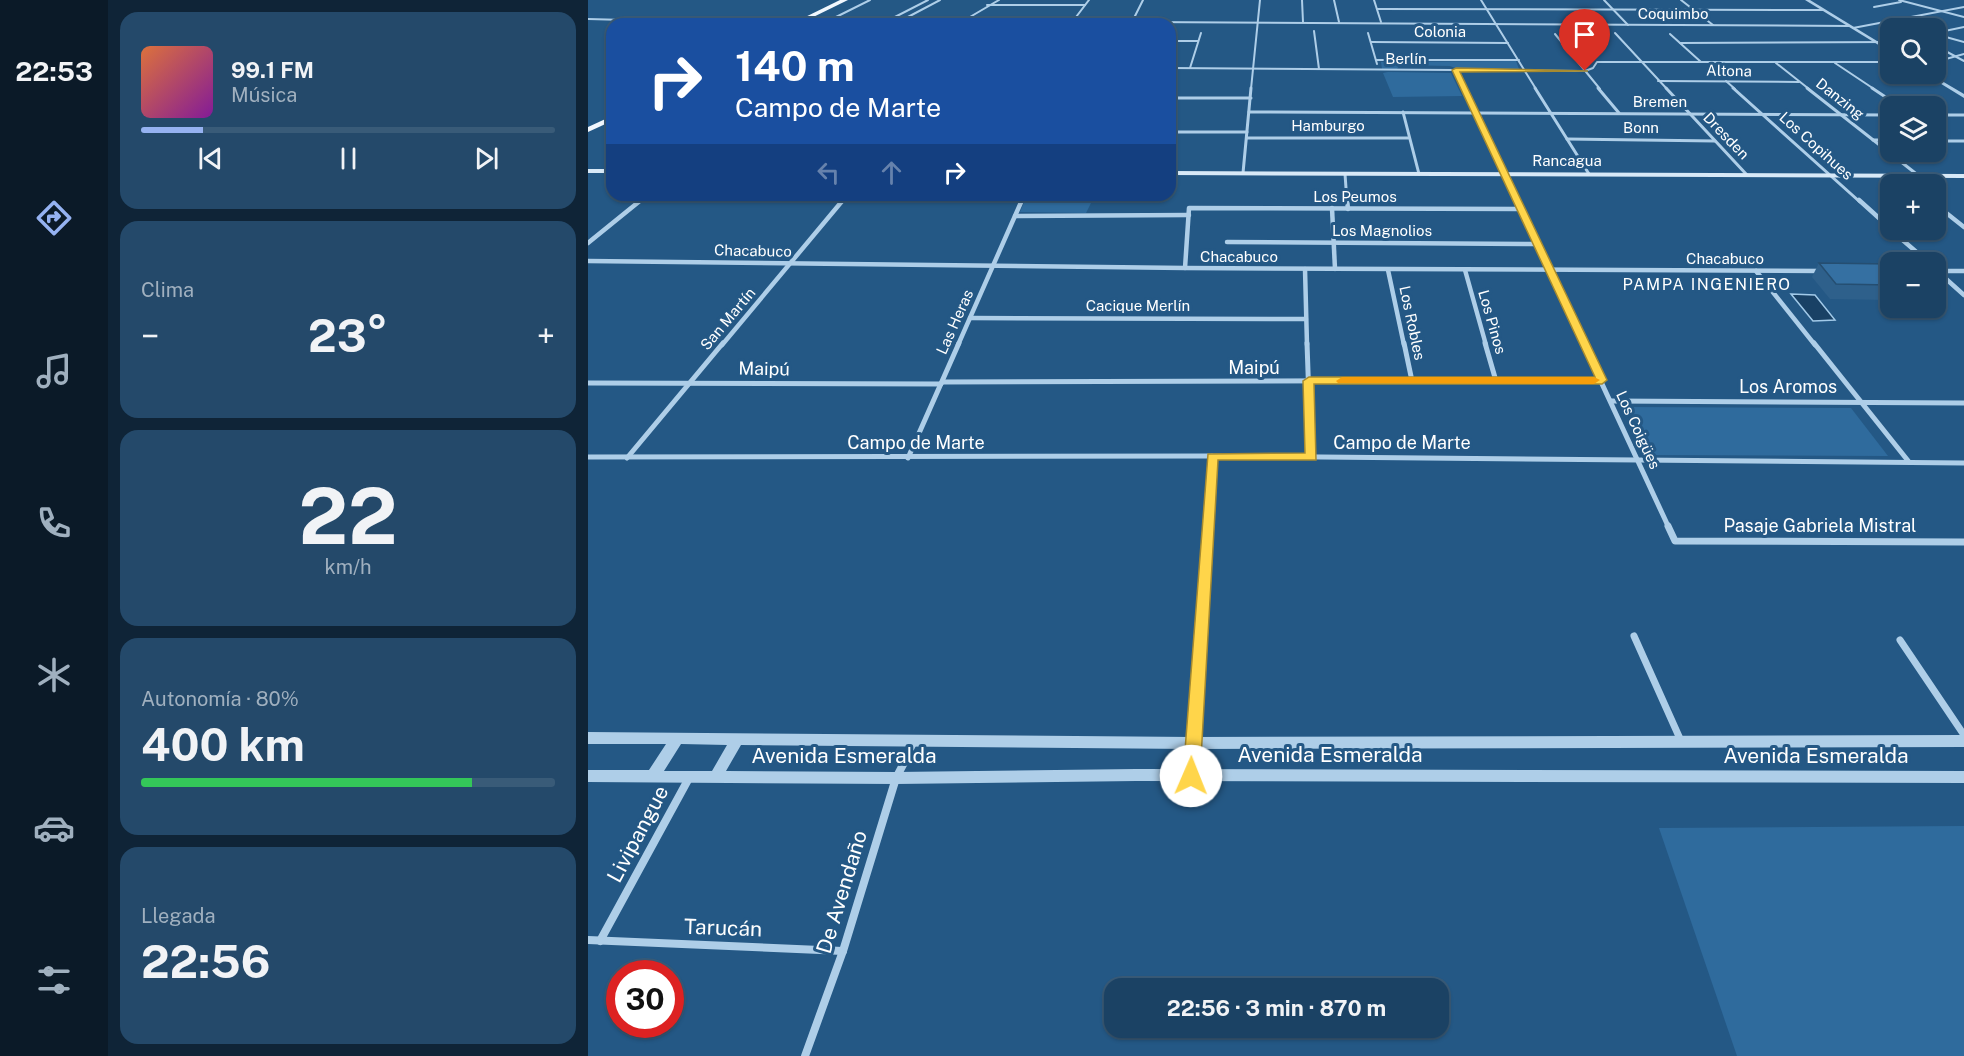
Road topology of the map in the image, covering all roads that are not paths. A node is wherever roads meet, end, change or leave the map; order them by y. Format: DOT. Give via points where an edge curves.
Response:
graph roads {
  1 [pos="845,0"];
  2 [pos="852,0"];
  3 [pos="870,0"];
  4 [pos="928,0"];
  5 [pos="940,0"];
  6 [pos="999,0"];
  7 [pos="1089,0"];
  8 [pos="1143,0"];
  9 [pos="1260,0"];
  10 [pos="1302,0"];
  11 [pos="1334,0"];
  12 [pos="1374,0"];
  13 [pos="1481,0"];
  14 [pos="1604,0"];
  15 [pos="1682,0"];
  16 [pos="1807,0"];
  17 [pos="1899,0"];
  18 [pos="1911,0"];
  19 [pos="1904,1"];
  20 [pos="987,5"];
  21 [pos="1085,5"];
  22 [pos="1874,7"];
  23 [pos="1964,7"];
  24 [pos="1377,9"];
  25 [pos="1487,9"];
  26 [pos="1613,9"];
  27 [pos="1693,9"];
  28 [pos="1824,10"];
  29 [pos="1943,11"];
  30 [pos="1964,17"];
  31 [pos="812,18"];
  32 [pos="814,18"];
  33 [pos="832,18"];
  34 [pos="892,18"];
  35 [pos="904,18"];
  36 [pos="965,18"];
  37 [pos="1075,18"];
  38 [pos="1134,18"];
  39 [pos="588,19"];
  40 [pos="606,19"];
  41 [pos="1176,20"];
  42 [pos="1257,21"];
  43 [pos="1303,21"];
  44 [pos="1339,22"];
  45 [pos="1381,22"];
  46 [pos="1496,23"];
  47 [pos="1628,25"];
  48 [pos="1713,25"];
  49 [pos="1851,27"];
  50 [pos="1964,27"];
  51 [pos="1314,31"];
  52 [pos="1946,31"];
  53 [pos="1201,33"];
  54 [pos="1368,33"];
  55 [pos="1615,33"];
  56 [pos="1555,34"];
  57 [pos="1670,34"];
  58 [pos="1946,37"];
  59 [pos="1176,41"];
  60 [pos="1198,41"];
  61 [pos="1371,42"];
  62 [pos="1964,42"];
  63 [pos="1508,43"];
  64 [pos="1680,43"];
  65 [pos="1879,44"];
  66 [pos="1946,51"];
  67 [pos="1964,54"];
  68 [pos="1958,58"];
  69 [pos="1376,60"];
  70 [pos="1519,60"];
  71 [pos="1946,60"];
  72 [pos="1964,61"];
  73 [pos="1642,62"];
  74 [pos="1702,62"];
  75 [pos="1775,62"];
  76 [pos="1834,62"];
  77 [pos="1880,62"];
  78 [pos="1176,68"];
  79 [pos="1190,68"];
  80 [pos="1254,69"];
  81 [pos="1318,69"];
  82 [pos="1378,69"];
  83 [pos="1456,70"];
  84 [pos="1525,70"];
  85 [pos="1585,71"];
  86 [pos="1658,81"];
  87 [pos="1726,81"];
  88 [pos="1799,82"];
  89 [pos="1944,84"];
  90 [pos="1884,96"];
  91 [pos="1964,96"];
  92 [pos="1176,98"];
  93 [pos="1251,98"];
  94 [pos="1249,112"];
  95 [pos="1404,112"];
  96 [pos="1476,113"];
  97 [pos="1551,113"];
  98 [pos="1618,113"];
  99 [pos="606,114"];
  100 [pos="1689,114"];
  101 [pos="1762,114"];
  102 [pos="1840,115"];
  103 [pos="1880,115"];
  104 [pos="1946,115"];
  105 [pos="1964,115"];
  106 [pos="606,121"];
  107 [pos="588,123"];
  108 [pos="588,130"];
  109 [pos="1176,132"];
  110 [pos="1247,132"];
  111 [pos="1247,138"];
  112 [pos="1408,138"];
  113 [pos="1567,139"];
  114 [pos="1873,140"];
  115 [pos="1880,140"];
  116 [pos="1715,141"];
  117 [pos="1946,141"];
  118 [pos="1964,141"];
  119 [pos="588,171"];
  120 [pos="606,171"];
  121 [pos="1176,173"];
  122 [pos="1243,173"];
  123 [pos="1345,174"];
  124 [pos="1419,174"];
  125 [pos="1505,174"];
  126 [pos="1589,174"];
  127 [pos="1916,174"];
  128 [pos="1747,175"];
  129 [pos="1831,175"];
  130 [pos="1880,176"];
  131 [pos="1946,176"];
  132 [pos="1964,176"];
  133 [pos="640,201"];
  134 [pos="842,201"];
  135 [pos="1021,201"];
  136 [pos="1332,208"];
  137 [pos="1348,208"];
  138 [pos="1521,209"];
  139 [pos="1946,212"];
  140 [pos="1189,215"];
  141 [pos="1015,216"];
  142 [pos="1880,219"];
  143 [pos="1964,226"];
  144 [pos="1903,240"];
  145 [pos="1227,242"];
  146 [pos="588,243"];
  147 [pos="1335,243"];
  148 [pos="1538,244"];
  149 [pos="1917,252"];
  150 [pos="588,261"];
  151 [pos="790,264"];
  152 [pos="993,266"];
  153 [pos="1185,268"];
  154 [pos="1305,269"];
  155 [pos="1335,269"];
  156 [pos="1388,270"];
  157 [pos="1465,270"];
  158 [pos="1550,270"];
  159 [pos="1946,270"];
  160 [pos="1756,271"];
  161 [pos="1834,271"];
  162 [pos="1964,271"];
  163 [pos="1946,279"];
  164 [pos="1964,295"];
  165 [pos="970,318"];
  166 [pos="1306,319"];
  167 [pos="1602,380"];
  168 [pos="1309,381"];
  169 [pos="1412,381"];
  170 [pos="1496,381"];
  171 [pos="690,382"];
  172 [pos="588,383"];
  173 [pos="941,383"];
  174 [pos="1611,401"];
  175 [pos="1861,402"];
  176 [pos="1964,403"];
  177 [pos="1212,456"];
  178 [pos="1311,457"];
  179 [pos="588,458"];
  180 [pos="627,458"];
  181 [pos="908,458"];
  182 [pos="1639,460"];
  183 [pos="1909,462"];
  184 [pos="1964,463"];
  185 [pos="1675,541"];
  186 [pos="1964,542"];
  187 [pos="1634,636"];
  188 [pos="1900,640"];
  189 [pos="1964,735"];
  190 [pos="588,738"];
  191 [pos="676,739"];
  192 [pos="737,740"];
  193 [pos="915,740"];
  194 [pos="1681,741"];
  195 [pos="1964,741"];
  196 [pos="1192,743"];
  197 [pos="588,776"];
  198 [pos="653,776"];
  199 [pos="689,776"];
  200 [pos="1191,776"];
  201 [pos="716,777"];
  202 [pos="1964,777"];
  203 [pos="896,778"];
  204 [pos="588,940"];
  205 [pos="600,941"];
  206 [pos="843,951"];
  207 [pos="805,1056"];
  1 -- 31 [label="main road"];
  2 -- 32 [label="main road"];
  3 -- 33 [label="street"];
  4 -- 34 [label="street"];
  5 -- 35 [label="street"];
  6 -- 20 [label="street"];
  7 -- 21 [label="street"];
  8 -- 38 [label="street"];
  9 -- 42 [label="street"];
  10 -- 43 [label="street"];
  11 -- 44 [label="street"];
  12 -- 24 [label="street"];
  13 -- 25 [label="street"];
  14 -- 26 [label="street"];
  15 -- 27 [label="street"];
  16 -- 28 [label="street"];
  17 -- 19 [label="street"];
  18 -- 19 [label="street"];
  19 -- 22 [label="street"];
  19 -- 29 [label="street"];
  20 -- 21 [label="street"];
  20 -- 36 [label="street"];
  21 -- 37 [label="street"];
  23 -- 29 [label="street, Coquimbo"];
  24 -- 25 [label="street"];
  24 -- 45 [label="street"];
  25 -- 26 [label="street"];
  25 -- 46 [label="street"];
  26 -- 27 [label="street"];
  26 -- 47 [label="street"];
  27 -- 28 [label="street"];
  27 -- 48 [label="street"];
  28 -- 49 [label="street"];
  29 -- 30 [label="street"];
  29 -- 49 [label="street, Coquimbo"];
  39 -- 40 [label="street"];
  41 -- 42 [label="street, Coquimbo"];
  42 -- 43 [label="street, Coquimbo"];
  42 -- 80 [label="street"];
  43 -- 44 [label="street, Coquimbo"];
  44 -- 45 [label="street, Coquimbo"];
  45 -- 46 [label="street, Coquimbo"];
  46 -- 47 [label="street, Coquimbo"];
  46 -- 63 [label="street"];
  47 -- 48 [label="street, Coquimbo"];
  48 -- 49 [label="street, Coquimbo"];
  49 -- 65 [label="street"];
  50 -- 52 [label="street"];
  51 -- 81 [label="street"];
  53 -- 60 [label="street"];
  54 -- 61 [label="street"];
  55 -- 73 [label="street, Dresden"];
  56 -- 85 [label="street"];
  57 -- 64 [label="street"];
  58 -- 62 [label="street"];
  59 -- 60 [label="street"];
  60 -- 79 [label="street"];
  61 -- 63 [label="street, Colonia"];
  61 -- 69 [label="street"];
  63 -- 70 [label="street"];
  64 -- 65 [label="street"];
  64 -- 74 [label="street"];
  66 -- 68 [label="street"];
  67 -- 68 [label="street"];
  68 -- 71 [label="street"];
  68 -- 72 [label="street"];
  69 -- 70 [label="street, Berlín"];
  69 -- 82 [label="street"];
  70 -- 84 [label="street"];
  73 -- 74 [label="street, Berlín"];
  73 -- 85 [label="street, Berlín" via="1597,62"];
  73 -- 86 [label="street, Dresden"];
  74 -- 75 [label="street, Berlín"];
  75 -- 76 [label="street, Berlín"];
  75 -- 88 [label="street, Danzing"];
  76 -- 77 [label="street, Berlín"];
  76 -- 90 [label="street"];
  78 -- 79 [label="street, Berlín"];
  79 -- 80 [label="street, Berlín"];
  80 -- 81 [label="street, Berlín"];
  80 -- 93 [label="street"];
  81 -- 82 [label="street, Berlín"];
  82 -- 83 [label="street, Berlín"];
  83 -- 84 [label="street, Berlín"];
  83 -- 96 [label="street, Los Coigües"];
  84 -- 85 [label="street, Berlín"];
  84 -- 97 [label="street"];
  85 -- 98 [label="street"];
  86 -- 87 [label="street, Altona"];
  86 -- 100 [label="street, Dresden"];
  87 -- 88 [label="street, Altona"];
  87 -- 101 [label="street, Los Copihues"];
  88 -- 102 [label="street, Danzing"];
  89 -- 91 [label="street"];
  92 -- 93 [label="street"];
  93 -- 94 [label="street"];
  94 -- 95 [label="street, Bremen"];
  94 -- 110 [label="street"];
  95 -- 96 [label="street, Bremen"];
  95 -- 112 [label="street"];
  96 -- 97 [label="street, Bremen"];
  96 -- 125 [label="street, Los Coigües"];
  97 -- 98 [label="street, Bremen"];
  97 -- 113 [label="street"];
  98 -- 100 [label="street, Bremen"];
  99 -- 107 [label="main road"];
  100 -- 101 [label="street, Bremen"];
  100 -- 116 [label="street, Dresden"];
  101 -- 102 [label="street, Bremen"];
  101 -- 129 [label="street, Los Copihues"];
  102 -- 103 [label="street, Bremen"];
  102 -- 114 [label="street, Danzing"];
  104 -- 105 [label="street"];
  106 -- 108 [label="main road"];
  109 -- 110 [label="street"];
  110 -- 111 [label="street"];
  111 -- 112 [label="street, Hamburgo"];
  111 -- 122 [label="street"];
  112 -- 124 [label="street"];
  113 -- 116 [label="street, Bonn"];
  113 -- 126 [label="street"];
  114 -- 115 [label="street"];
  114 -- 127 [label="street, Danzing"];
  116 -- 128 [label="street, Dresden"];
  117 -- 118 [label="street"];
  119 -- 120 [label="main road"];
  121 -- 122 [label="main road, Rancagua"];
  122 -- 123 [label="main road, Rancagua"];
  123 -- 124 [label="main road, Rancagua"];
  123 -- 137 [label="street"];
  124 -- 125 [label="main road, Rancagua"];
  125 -- 126 [label="main road, Rancagua"];
  125 -- 138 [label="street, Los Coigües"];
  126 -- 128 [label="main road, Rancagua"];
  128 -- 129 [label="main road, Rancagua"];
  129 -- 130 [label="main road, Rancagua"];
  129 -- 142 [label="street, Los Copihues"];
  131 -- 132 [label="main road, Rancagua"];
  133 -- 146 [label="street"];
  134 -- 151 [label="street, San Martín"];
  135 -- 141 [label="street, Las Heras"];
  136 -- 137 [label="street, Los Peumos"];
  136 -- 140 [label="street, Los Peumos" via="1189,208"];
  136 -- 147 [label="street"];
  137 -- 138 [label="street, Los Peumos"];
  138 -- 148 [label="street, Los Coigües"];
  139 -- 143 [label="street"];
  140 -- 141 [label="street"];
  140 -- 153 [label="street"];
  141 -- 152 [label="street, Las Heras"];
  144 -- 149 [label="street, Los Copihues"];
  145 -- 147 [label="street, Los Magnolios"];
  147 -- 148 [label="street, Los Magnolios"];
  147 -- 155 [label="street"];
  148 -- 158 [label="street, Los Coigües"];
  150 -- 151 [label="street, Chacabuco"];
  151 -- 152 [label="street, Chacabuco"];
  151 -- 171 [label="street, San Martín"];
  152 -- 153 [label="street, Chacabuco"];
  152 -- 165 [label="street, Las Heras"];
  153 -- 154 [label="street, Chacabuco"];
  154 -- 155 [label="street, Chacabuco"];
  154 -- 166 [label="street"];
  155 -- 156 [label="street, Chacabuco"];
  156 -- 157 [label="street, Chacabuco"];
  156 -- 169 [label="street, Los Robles"];
  157 -- 158 [label="street, Chacabuco"];
  157 -- 170 [label="street, Los Pinos"];
  158 -- 160 [label="street, Chacabuco"];
  158 -- 167 [label="street, Los Coigües"];
  159 -- 162 [label="street"];
  160 -- 161 [label="street, Chacabuco"];
  160 -- 175 [label="street"];
  163 -- 164 [label="street"];
  165 -- 166 [label="street, Cacique Merlín"];
  165 -- 173 [label="street, Las Heras"];
  166 -- 168 [label="street"];
  167 -- 170 [label="street, Maipú"];
  167 -- 174 [label="street, Los Coigües"];
  168 -- 169 [label="street, Maipú"];
  168 -- 173 [label="street, Maipú"];
  168 -- 178 [label="street"];
  169 -- 170 [label="street, Maipú"];
  171 -- 172 [label="street, Maipú"];
  171 -- 173 [label="street, Maipú"];
  171 -- 180 [label="street, San Martín"];
  173 -- 181 [label="street, Las Heras"];
  174 -- 175 [label="street, Los Aromos"];
  174 -- 182 [label="street, Los Coigües"];
  175 -- 176 [label="street, Los Aromos"];
  175 -- 183 [label="street"];
  177 -- 178 [label="street, Campo de Marte"];
  177 -- 181 [label="street, Campo de Marte"];
  177 -- 196 [label="street"];
  178 -- 182 [label="street, Campo de Marte"];
  179 -- 180 [label="street, Campo de Marte"];
  180 -- 181 [label="street, Campo de Marte"];
  182 -- 183 [label="street, Campo de Marte"];
  182 -- 185 [label="street, Los Coigües"];
  183 -- 184 [label="street, Campo de Marte"];
  185 -- 186 [label="street, Pasaje Gabriela Mistral"];
  187 -- 194 [label="street"];
  188 -- 189 [label="street"];
  190 -- 191 [label="street, Avenida Esmeralda"];
  191 -- 192 [label="street, Avenida Esmeralda"];
  191 -- 198 [label="street"];
  192 -- 193 [label="street, Avenida Esmeralda"];
  192 -- 201 [label="street"];
  193 -- 196 [label="street, Avenida Esmeralda"];
  193 -- 203 [label="street, De Avendaño"];
  194 -- 195 [label="street, Avenida Esmeralda"];
  194 -- 196 [label="street, Avenida Esmeralda"];
  196 -- 200 [label="street"];
  197 -- 198 [label="street, Avenida Esmeralda"];
  198 -- 199 [label="street, Avenida Esmeralda"];
  199 -- 201 [label="street, Avenida Esmeralda"];
  199 -- 205 [label="street, Livipangue"];
  200 -- 202 [label="street, Avenida Esmeralda"];
  200 -- 203 [label="street, Avenida Esmeralda"];
  201 -- 203 [label="street, Avenida Esmeralda"];
  203 -- 206 [label="street, De Avendaño"];
  204 -- 205 [label="street, Tarucán"];
  205 -- 206 [label="street, Tarucán"];
  206 -- 207 [label="street, De Avendaño"];
}
